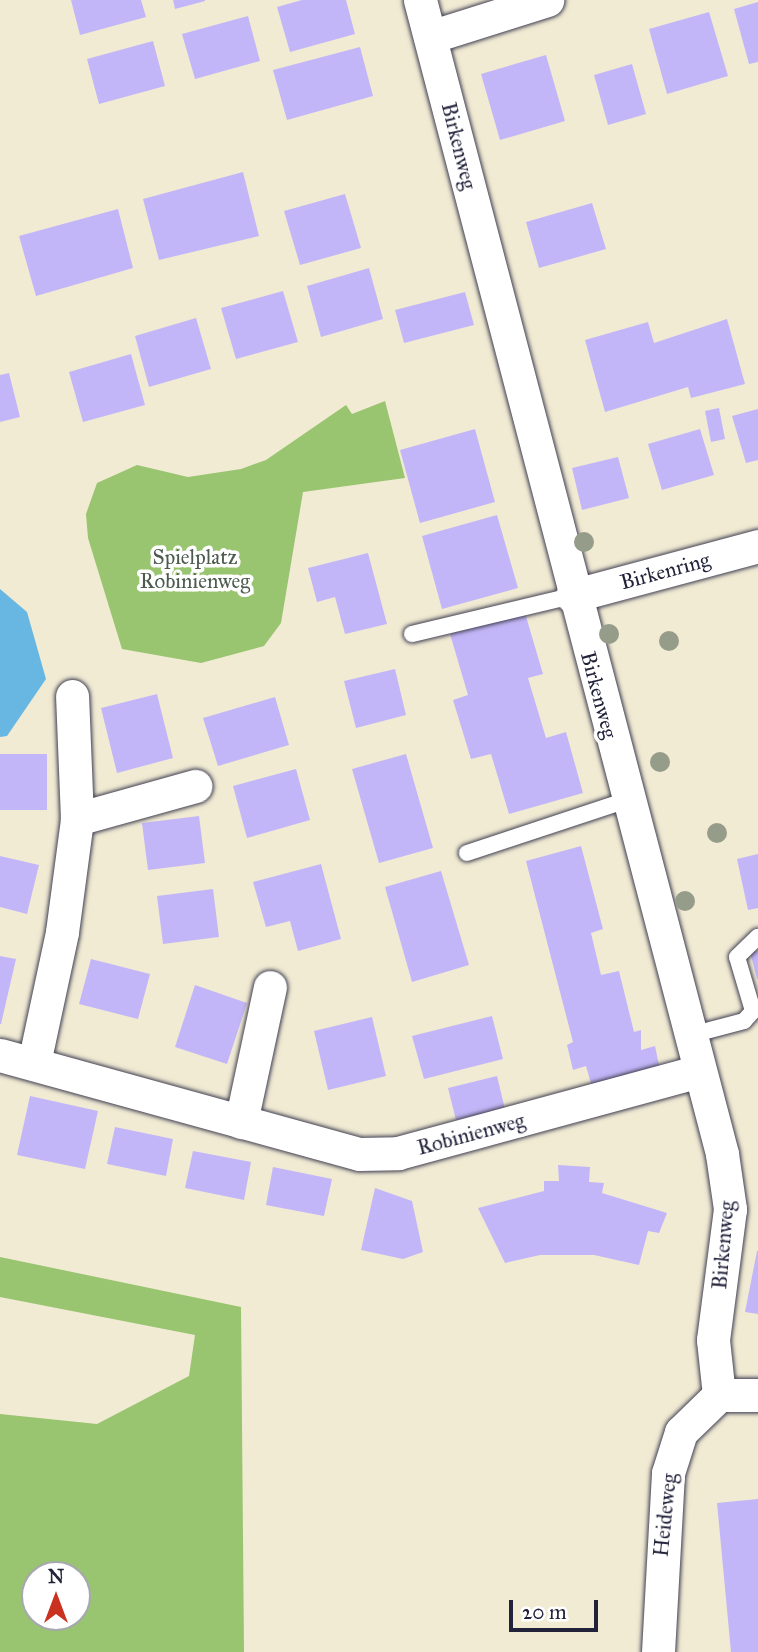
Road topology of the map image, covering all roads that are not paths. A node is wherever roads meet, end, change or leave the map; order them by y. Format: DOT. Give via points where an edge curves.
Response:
graph roads {
  1 [pos="420,0"];
  2 [pos="547,0"];
  3 [pos="430,37"];
  4 [pos="758,546"];
  5 [pos="572,596"];
  6 [pos="412,634"];
  7 [pos="72,696"];
  8 [pos="195,786"];
  9 [pos="627,800"];
  10 [pos="77,819"];
  11 [pos="467,853"];
  12 [pos="758,937"];
  13 [pos="270,986"];
  14 [pos="691,1035"];
  15 [pos="0,1055"];
  16 [pos="34,1063"];
  17 [pos="699,1071"];
  18 [pos="241,1122"];
  19 [pos="719,1395"];
  20 [pos="758,1395"];
  21 [pos="658,1652"];
  1 -- 3 [label="street, Birkenweg"];
  2 -- 3 [label="street"];
  3 -- 5 [label="street, Birkenweg"];
  4 -- 5 [label="street, Birkenring"];
  5 -- 6 [label="lane"];
  5 -- 9 [label="street, Birkenweg"];
  7 -- 10 [label="street"];
  8 -- 10 [label="street"];
  9 -- 11 [label="lane"];
  9 -- 14 [label="street, Birkenweg"];
  10 -- 16 [label="street" via="62,932"];
  12 -- 14 [label="lane" via="737,957 753,1011 744,1021"];
  13 -- 18 [label="street"];
  14 -- 17 [label="street, Birkenweg"];
  15 -- 16 [label="street, Robinienweg"];
  16 -- 18 [label="street, Robinienweg"];
  17 -- 18 [label="street, Robinienweg" via="398,1153 359,1154"];
  17 -- 19 [label="street, Birkenweg" via="730,1209 713,1340"];
  19 -- 20 [label="street"];
  19 -- 21 [label="street, Heideweg" via="681,1432 668,1473"];
}
